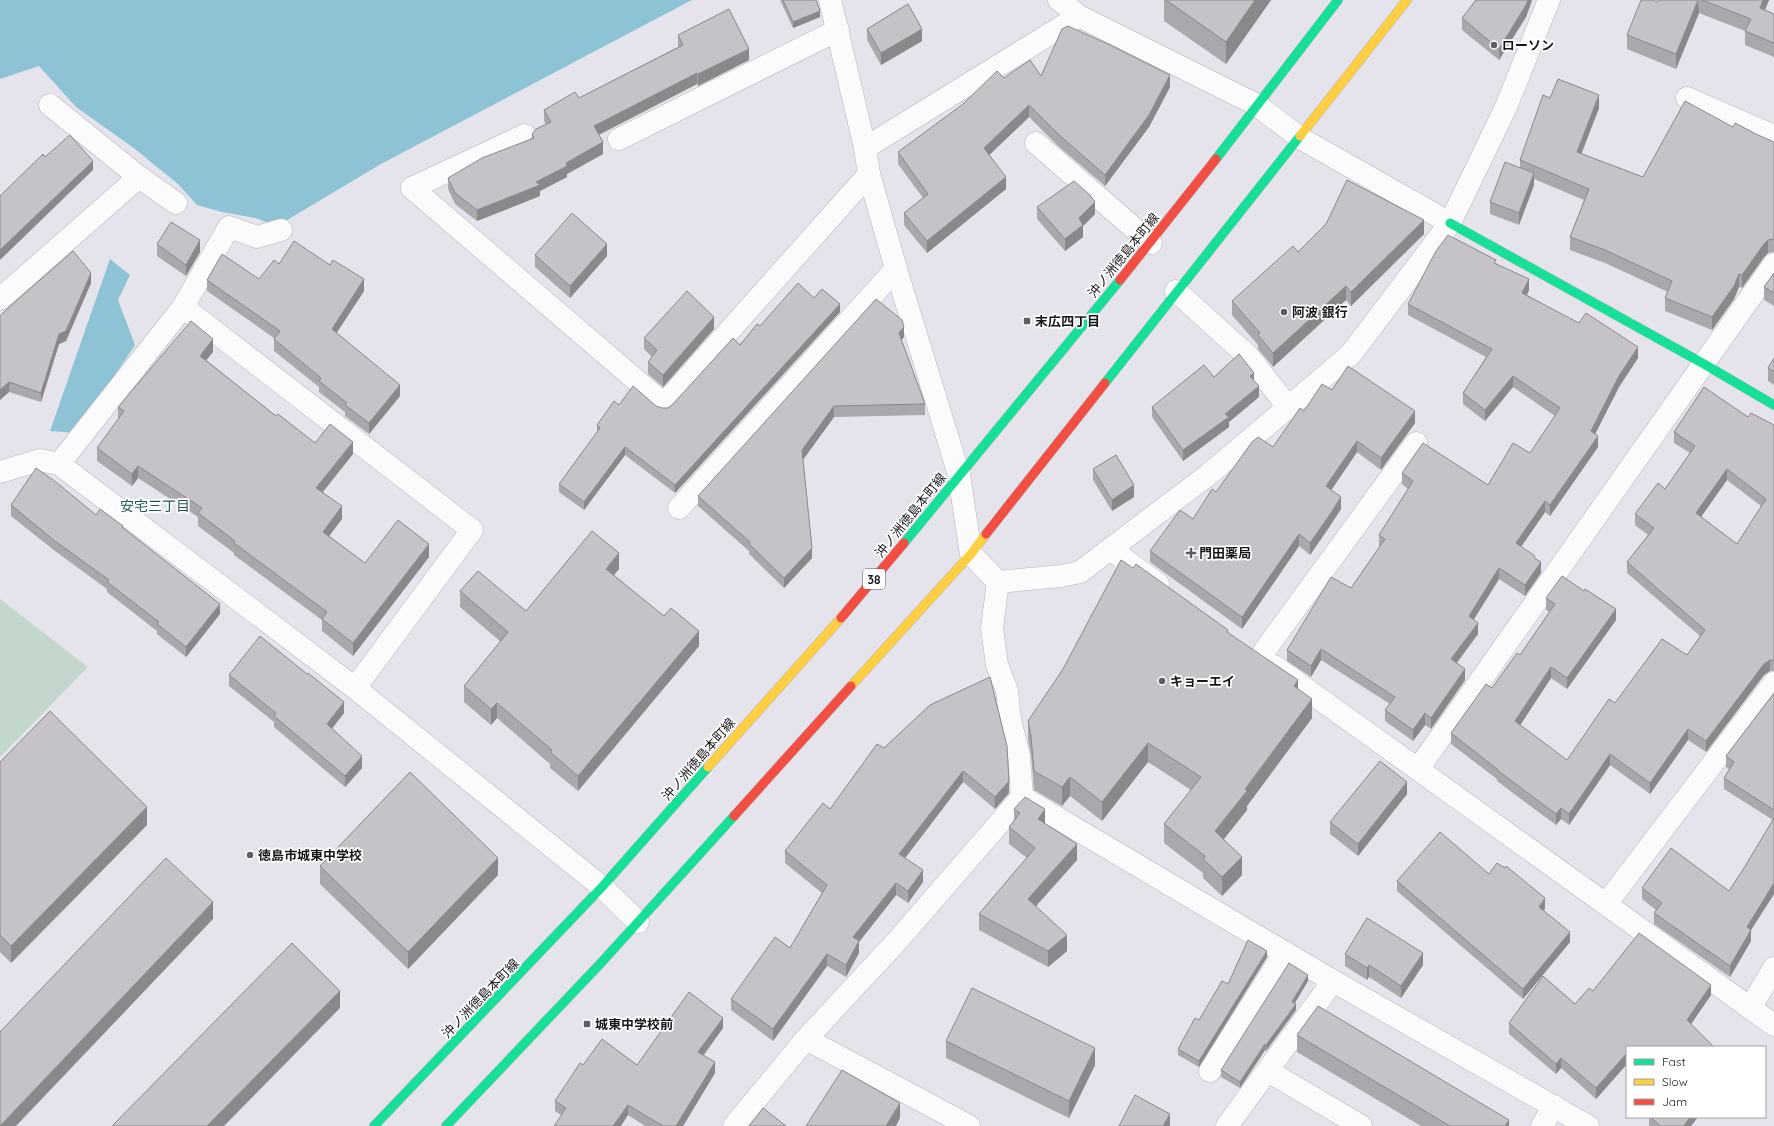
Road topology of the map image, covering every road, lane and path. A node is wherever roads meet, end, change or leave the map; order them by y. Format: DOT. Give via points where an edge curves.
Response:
graph roads {
  1 [pos="830,0"];
  2 [pos="1059,0"];
  3 [pos="1338,0"];
  4 [pos="1407,0"];
  5 [pos="1549,0"];
  6 [pos="1080,16"];
  7 [pos="838,30"];
  8 [pos="1687,98"];
  9 [pos="50,105"];
  10 [pos="1256,105"];
  11 [pos="525,135"];
  12 [pos="1774,136"];
  13 [pos="1300,138"];
  14 [pos="619,139"];
  15 [pos="1036,143"];
  16 [pos="865,148"];
  17 [pos="869,174"];
  18 [pos="139,177"];
  19 [pos="176,203"];
  20 [pos="1450,223"];
  21 [pos="281,230"];
  22 [pos="1151,243"];
  23 [pos="1774,264"];
  24 [pos="896,269"];
  25 [pos="1176,291"];
  26 [pos="0,299"];
  27 [pos="183,307"];
  28 [pos="1704,364"];
  29 [pos="1774,405"];
  30 [pos="1288,407"];
  31 [pos="1416,443"];
  32 [pos="59,464"];
  33 [pos="0,472"];
  34 [pos="959,475"];
  35 [pos="678,508"];
  36 [pos="1110,549"];
  37 [pos="971,554"];
  38 [pos="998,582"];
  39 [pos="1173,594"];
  40 [pos="1241,643"];
  41 [pos="1260,656"];
  42 [pos="1774,683"];
  43 [pos="355,688"];
  44 [pos="1418,769"];
  45 [pos="1022,798"];
  46 [pos="602,887"];
  47 [pos="1606,904"];
  48 [pos="638,922"];
  49 [pos="1285,952"];
  50 [pos="1774,968"];
  51 [pos="1333,981"];
  52 [pos="1750,1008"];
  53 [pos="1774,1025"];
  54 [pos="806,1039"];
  55 [pos="1268,1070"];
  56 [pos="1210,1071"];
  57 [pos="1554,1106"];
  58 [pos="374,1126"];
  59 [pos="446,1126"];
  60 [pos="734,1126"];
  61 [pos="969,1126"];
  62 [pos="1227,1126"];
  63 [pos="1361,1126"];
  64 [pos="1542,1126"];
  65 [pos="1588,1126"];
  1 -- 7 [label="street"];
  2 -- 6 [label="street"];
  3 -- 10 [label="main road, 沖ノ洲徳島本町線 / 38"];
  4 -- 13 [label="main road"];
  5 -- 20 [label="street" via="1506,107"];
  6 -- 10 [label="street"];
  6 -- 16 [label="street"];
  7 -- 14 [label="street"];
  7 -- 16 [label="street"];
  8 -- 12 [label="street"];
  9 -- 18 [label="street"];
  10 -- 13 [label="street"];
  10 -- 22 [label="main road, 沖ノ洲徳島本町線 / 38"];
  11 -- 17 [label="street" via="412,188 664,404"];
  13 -- 20 [label="street"];
  13 -- 25 [label="main road"];
  15 -- 22 [label="street"];
  16 -- 17 [label="street"];
  17 -- 24 [label="street"];
  18 -- 19 [label="street"];
  18 -- 26 [label="street"];
  20 -- 28 [label="main road"];
  20 -- 30 [label="street" via="1351,354"];
  21 -- 27 [label="street" via="257,237 229,227"];
  22 -- 34 [label="main road, 沖ノ洲徳島本町線 / 38"];
  23 -- 28 [label="street"];
  24 -- 34 [label="street"];
  24 -- 35 [label="street"];
  25 -- 30 [label="street" via="1249,357"];
  25 -- 37 [label="main road"];
  27 -- 32 [label="street"];
  27 -- 43 [label="street" via="472,530"];
  28 -- 29 [label="main road"];
  28 -- 44 [label="street"];
  30 -- 36 [label="street" via="1208,475"];
  31 -- 41 [label="street"];
  32 -- 33 [label="street" via="40,460"];
  32 -- 43 [label="street"];
  34 -- 37 [label="street"];
  34 -- 46 [label="main road, 沖ノ洲徳島本町線 / 38" via="866,588"];
  36 -- 38 [label="street" via="1080,572"];
  36 -- 39 [label="street"];
  37 -- 38 [label="street"];
  37 -- 48 [label="main road"];
  38 -- 45 [label="street" via="992,628 997,665 1007,691 1010,720 1019,756"];
  40 -- 41 [label="street"];
  41 -- 44 [label="street"];
  42 -- 47 [label="street"];
  43 -- 46 [label="street"];
  44 -- 47 [label="street"];
  45 -- 49 [label="street"];
  45 -- 54 [label="street" via="898,940"];
  46 -- 48 [label="street"];
  46 -- 58 [label="main road, 沖ノ洲徳島本町線 / 38"];
  47 -- 52 [label="street"];
  48 -- 59 [label="main road"];
  49 -- 51 [label="street"];
  49 -- 56 [label="street"];
  50 -- 52 [label="street"];
  51 -- 55 [label="street"];
  51 -- 57 [label="street"];
  52 -- 53 [label="street"];
  54 -- 60 [label="street"];
  54 -- 61 [label="street"];
  55 -- 62 [label="street"];
  55 -- 63 [label="street"];
  57 -- 64 [label="street"];
  57 -- 65 [label="street"];
}
